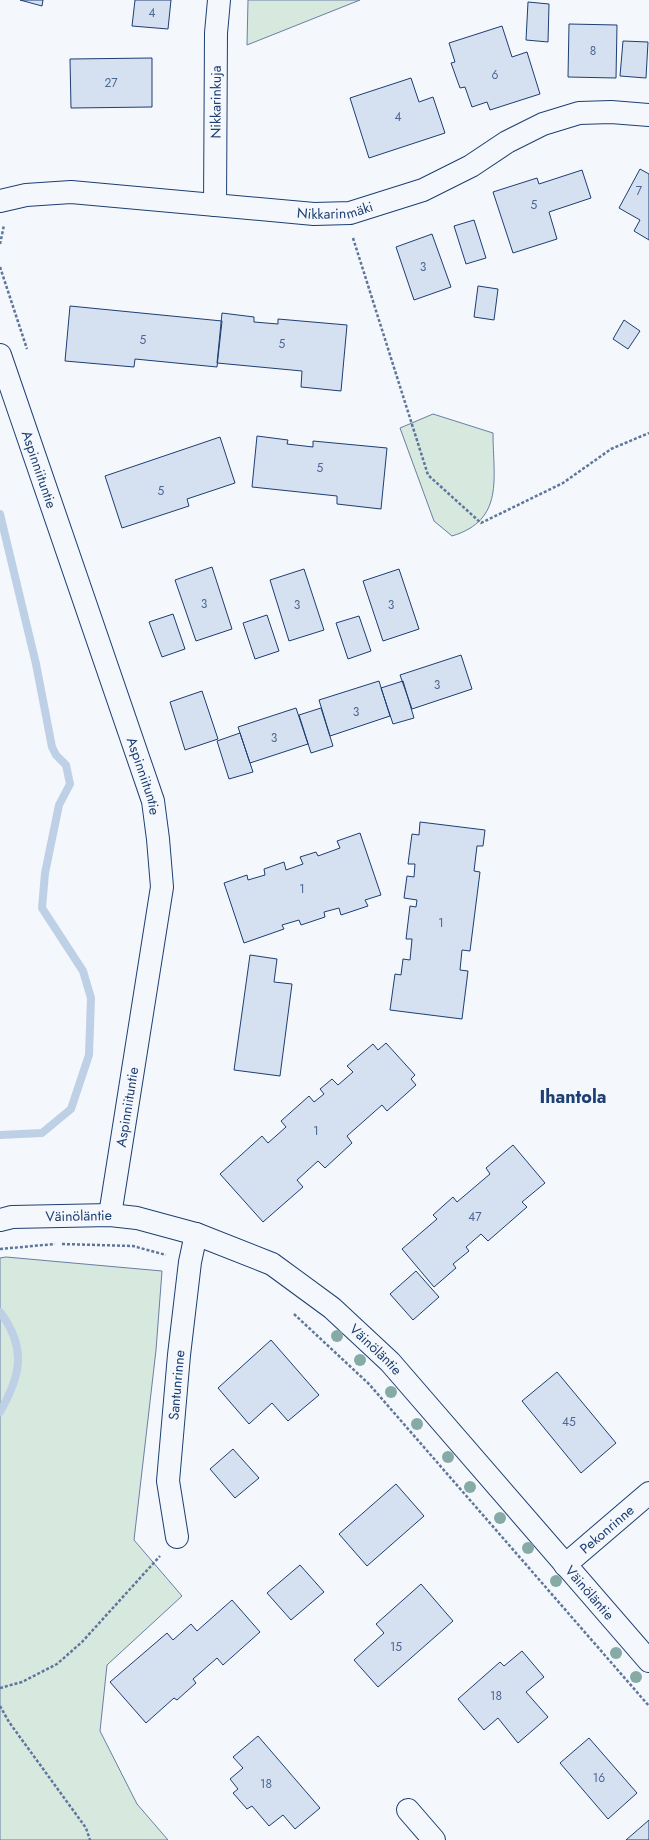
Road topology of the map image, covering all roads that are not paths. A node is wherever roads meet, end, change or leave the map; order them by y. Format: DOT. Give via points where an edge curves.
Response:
graph roads {
  1 [pos="219,0"];
  2 [pos="649,115"];
  3 [pos="0,201"];
  4 [pos="215,205"];
  5 [pos="0,355"];
  6 [pos="110,1215"];
  7 [pos="0,1220"];
  8 [pos="196,1234"];
  9 [pos="649,1494"];
  10 [pos="177,1537"];
  11 [pos="565,1565"];
  12 [pos="649,1661"];
  13 [pos="408,1810"];
  14 [pos="434,1840"];
  1 -- 4 [label="street, Nikkarinkuja" via="216,33"];
  2 -- 4 [label="street, Nikkarinmäki" via="580,113 543,124 507,142 471,166 423,190 350,213 314,214"];
  3 -- 4 [label="street, Nikkarinmäki" via="26,195 71,192"];
  5 -- 6 [label="street, Aspinniituntie" via="153,801 158,839 162,887"];
  6 -- 7 [label="street, Väinöläntie" via="12,1217"];
  6 -- 8 [label="street, Väinöläntie" via="137,1218"];
  8 -- 10 [label="street, Santunrinne" via="190,1262 168,1481"];
  8 -- 11 [label="street, Väinöläntie" via="272,1264 332,1308 390,1362"];
  9 -- 11 [label="street, Pekonrinne"];
  11 -- 12 [label="street, Väinöläntie"];
  13 -- 14 [label="street"];
}
